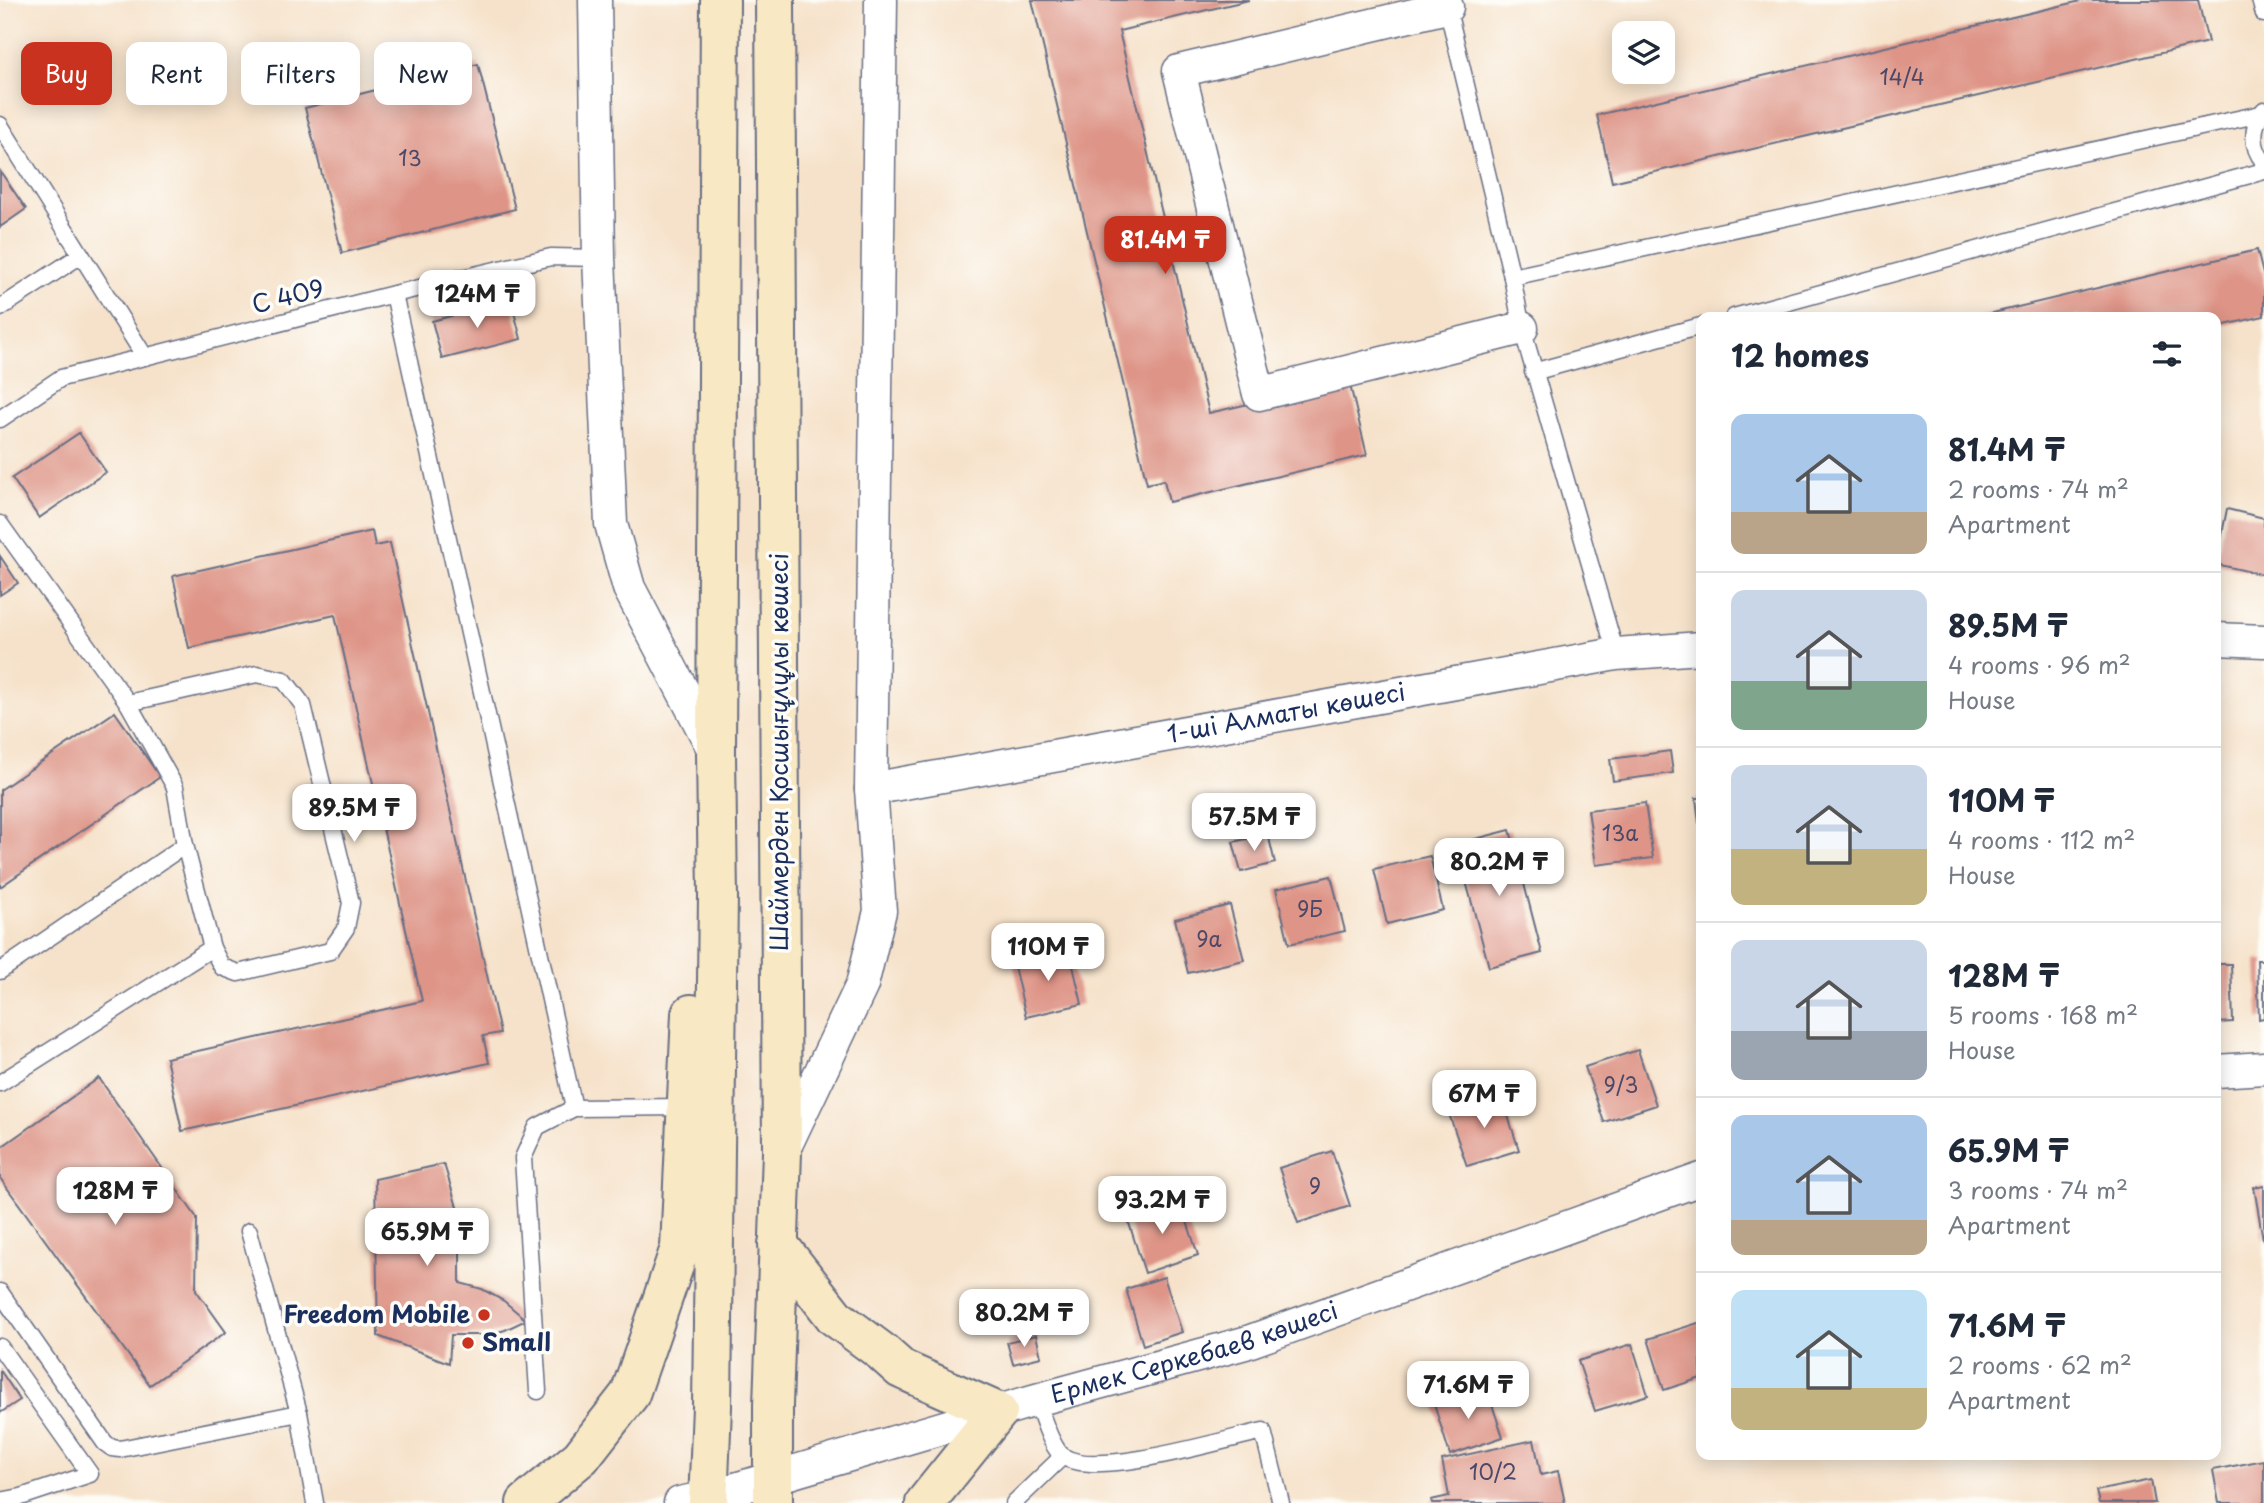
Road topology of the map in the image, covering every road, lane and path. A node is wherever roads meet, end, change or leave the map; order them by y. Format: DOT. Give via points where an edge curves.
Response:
graph roads {
  1 [pos="594,0"];
  2 [pos="720,0"];
  3 [pos="775,0"];
  4 [pos="881,0"];
  5 [pos="2260,0"];
  6 [pos="1446,3"];
  7 [pos="2264,14"];
  8 [pos="2262,112"];
  9 [pos="0,125"];
  10 [pos="2264,162"];
  11 [pos="2264,171"];
  12 [pos="81,255"];
  13 [pos="599,258"];
  14 [pos="1512,277"];
  15 [pos="394,294"];
  16 [pos="0,308"];
  17 [pos="1752,312"];
  18 [pos="1696,327"];
  19 [pos="1522,328"];
  20 [pos="145,358"];
  21 [pos="1533,372"];
  22 [pos="0,419"];
  23 [pos="0,524"];
  24 [pos="2221,639"];
  25 [pos="2264,641"];
  26 [pos="1696,648"];
  27 [pos="1616,654"];
  28 [pos="128,704"];
  29 [pos="716,754"];
  30 [pos="872,789"];
  31 [pos="186,845"];
  32 [pos="212,948"];
  33 [pos="0,971"];
  34 [pos="2264,1068"];
  35 [pos="2221,1071"];
  36 [pos="0,1083"];
  37 [pos="701,1107"];
  38 [pos="574,1108"];
  39 [pos="782,1152"];
  40 [pos="1696,1181"];
  41 [pos="249,1231"];
  42 [pos="778,1244"];
  43 [pos="0,1292"];
  44 [pos="0,1347"];
  45 [pos="538,1391"];
  46 [pos="1036,1400"];
  47 [pos="998,1412"];
  48 [pos="299,1413"];
  49 [pos="1063,1457"];
  50 [pos="773,1490"];
  51 [pos="22,1500"];
  52 [pos="0,1501"];
  53 [pos="699,1501"];
  54 [pos="315,1503"];
  55 [pos="526,1503"];
  56 [pos="925,1503"];
  57 [pos="1014,1503"];
  58 [pos="1281,1503"];
  1 -- 13 [label="street"];
  2 -- 29 [label="main road"];
  3 -- 39 [label="main road, Шаймерден Қосшығұлұлы көшесі"];
  4 -- 30 [label="street"];
  5 -- 7 [label="lane"];
  6 -- 14 [label="lane"];
  6 -- 19 [label="street" via="1179,71 1259,394"];
  8 -- 10 [label="lane" via="2254,128 2254,144"];
  8 -- 14 [label="lane"];
  9 -- 12 [label="lane"];
  11 -- 17 [label="lane"];
  12 -- 16 [label="lane"];
  12 -- 20 [label="lane"];
  13 -- 15 [label="lane, С 409" via="551,257"];
  13 -- 29 [label="street" via="611,524 629,588"];
  14 -- 19 [label="lane"];
  15 -- 20 [label="lane, С 409"];
  15 -- 38 [label="lane"];
  18 -- 21 [label="lane"];
  19 -- 21 [label="lane"];
  20 -- 22 [label="lane, С 409" via="61,378"];
  21 -- 27 [label="lane"];
  23 -- 28 [label="lane"];
  24 -- 25 [label="street"];
  26 -- 27 [label="street, 1-ші Алматы көшесі"];
  27 -- 30 [label="street, 1-ші Алматы көшесі"];
  28 -- 31 [label="lane" via="175,787"];
  28 -- 32 [label="lane" via="257,674 284,680 303,705 351,904 346,928 330,951 238,973 222,967"];
  29 -- 37 [label="main road" via="718,896"];
  30 -- 39 [label="street" via="880,911 862,985"];
  31 -- 32 [label="lane"];
  31 -- 33 [label="lane"];
  32 -- 36 [label="lane"];
  34 -- 35 [label="street"];
  37 -- 38 [label="lane"];
  37 -- 53 [label="main road" via="712,1407"];
  37 -- 55 [label="main road" via="680,1248 630,1394 581,1457"];
  38 -- 45 [label="lane" via="537,1127 523,1158"];
  39 -- 42 [label="main road, Шаймерден Қосшығұлұлы көшесі"];
  40 -- 46 [label="street, Ермек Серкебаев көшесі" via="1245,1343"];
  41 -- 48 [label="lane"];
  42 -- 47 [label="main road" via="835,1317 901,1369"];
  42 -- 50 [label="main road, Шаймерден Қосшығұлұлы көшесі"];
  43 -- 48 [label="lane" via="112,1448"];
  44 -- 51 [label="lane" via="90,1475"];
  46 -- 47 [label="street, Ермек Серкебаев көшесі"];
  46 -- 49 [label="lane"];
  47 -- 50 [label="street, Ермек Серкебаев көшесі"];
  47 -- 56 [label="main road"];
  48 -- 54 [label="lane"];
  49 -- 57 [label="lane"];
  49 -- 58 [label="lane" via="1108,1463 1263,1431"];
  50 -- 53 [label="street, Ермек Серкебаев көшесі"];
  51 -- 52 [label="lane"];
}
